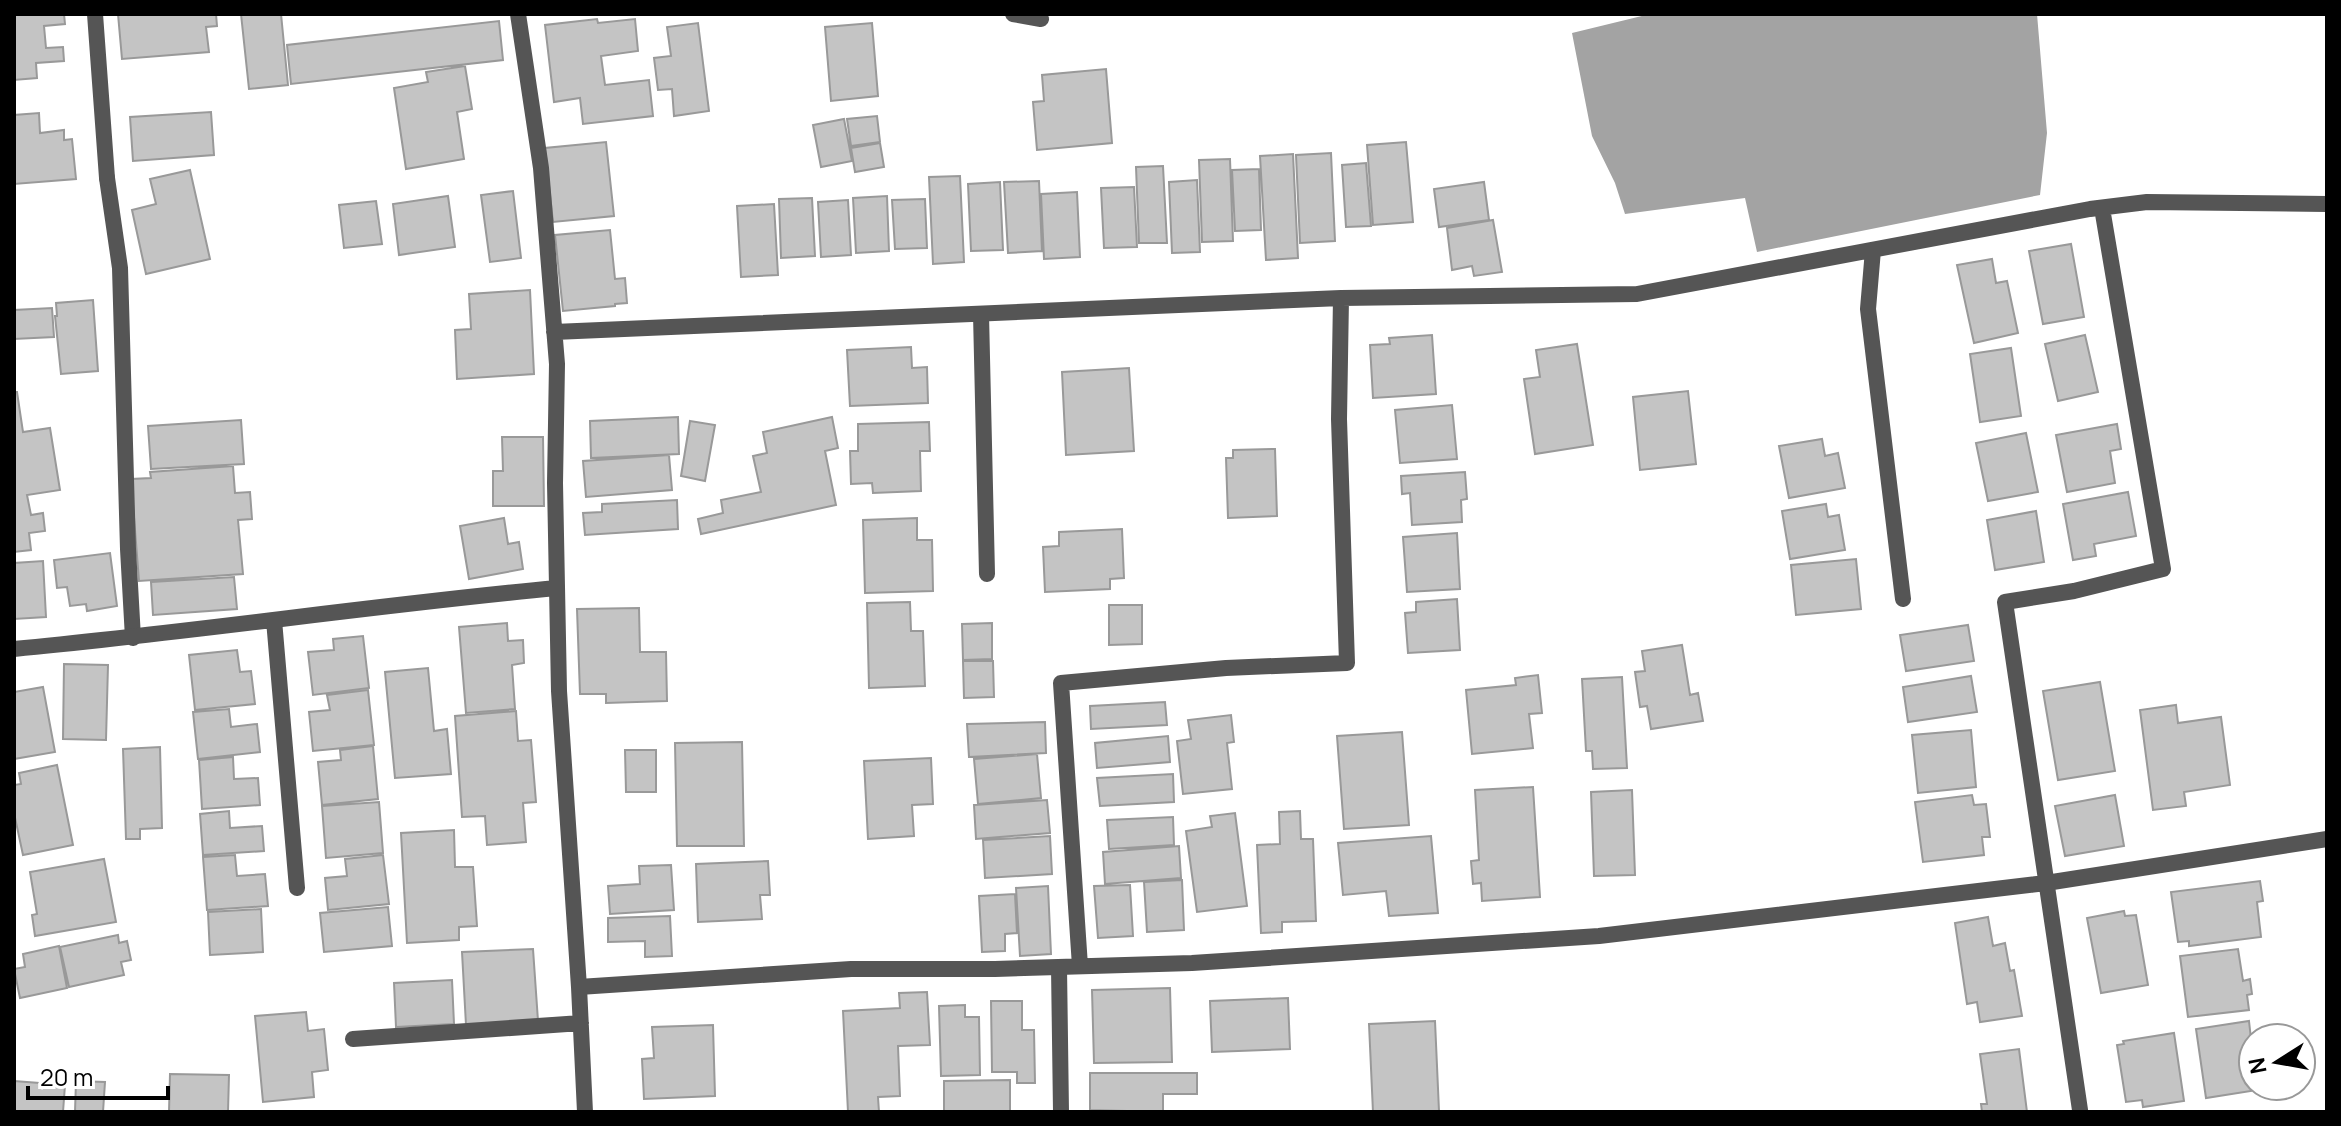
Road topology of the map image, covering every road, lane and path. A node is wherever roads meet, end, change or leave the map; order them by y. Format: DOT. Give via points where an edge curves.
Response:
graph roads {
  1 [pos="95,14"];
  2 [pos="518,14"];
  3 [pos="1013,14"];
  4 [pos="1041,19"];
  5 [pos="2327,204"];
  6 [pos="2102,208"];
  7 [pos="1873,250"];
  8 [pos="1341,298"];
  9 [pos="981,314"];
  10 [pos="554,332"];
  11 [pos="987,574"];
  12 [pos="557,588"];
  13 [pos="1903,599"];
  14 [pos="274,620"];
  15 [pos="133,638"];
  16 [pos="14,649"];
  17 [pos="2327,839"];
  18 [pos="2046,883"];
  19 [pos="297,888"];
  20 [pos="1080,966"];
  21 [pos="1059,967"];
  22 [pos="579,987"];
  23 [pos="581,1023"];
  24 [pos="353,1039"];
  25 [pos="2080,1110"];
  26 [pos="585,1112"];
  27 [pos="1061,1112"];
  1 -- 15 [label="street" via="107,178 120,268"];
  2 -- 10 [label="street" via="541,168"];
  3 -- 4 [label="street"];
  5 -- 6 [label="street" via="2147,202"];
  6 -- 7 [label="street"];
  6 -- 18 [label="street" via="2163,569 2005,602"];
  7 -- 8 [label="street" via="1637,294"];
  7 -- 13 [label="street" via="1868,309"];
  8 -- 9 [label="street"];
  8 -- 20 [label="street" via="1347,663 1061,683"];
  9 -- 10 [label="street"];
  9 -- 11 [label="street"];
  10 -- 12 [label="street"];
  12 -- 14 [label="street"];
  12 -- 22 [label="street"];
  14 -- 15 [label="street"];
  14 -- 19 [label="street"];
  15 -- 16 [label="street"];
  17 -- 18 [label="street"];
  18 -- 20 [label="street" via="1599,936"];
  18 -- 25 [label="street"];
  20 -- 21 [label="street"];
  21 -- 22 [label="street" via="851,969"];
  21 -- 27 [label="street"];
  22 -- 23 [label="street"];
  23 -- 24 [label="street"];
  23 -- 26 [label="street"];
}
